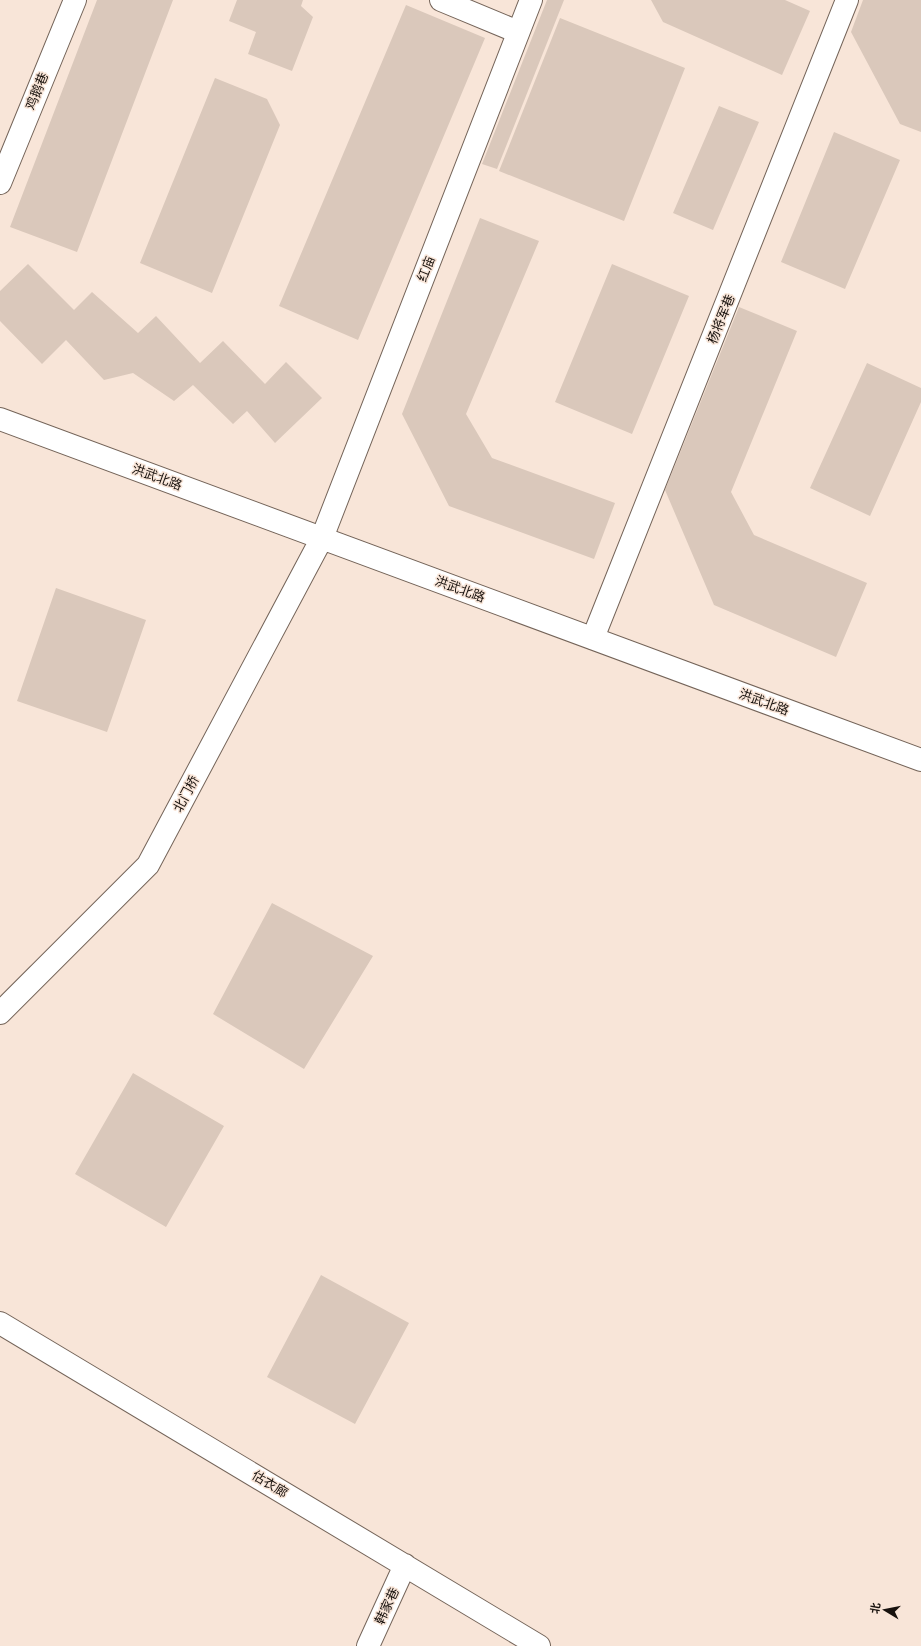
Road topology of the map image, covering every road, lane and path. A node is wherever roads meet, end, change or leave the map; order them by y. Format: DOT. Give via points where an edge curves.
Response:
graph roads {
  1 [pos="75,0"];
  2 [pos="441,0"];
  3 [pos="530,0"];
  4 [pos="847,0"];
  5 [pos="518,32"];
  6 [pos="0,183"];
  7 [pos="0,419"];
  8 [pos="322,538"];
  9 [pos="593,638"];
  10 [pos="921,760"];
  11 [pos="0,1013"];
  12 [pos="0,1323"];
  13 [pos="405,1565"];
  14 [pos="368,1646"];
  15 [pos="539,1646"];
  1 -- 6 [label="street, 鸡鹅巷"];
  2 -- 5 [label="street"];
  3 -- 5 [label="street, 红庙"];
  4 -- 9 [label="street, 杨将军巷"];
  5 -- 8 [label="street, 红庙"];
  7 -- 8 [label="street, 洪武北路"];
  8 -- 9 [label="street, 洪武北路"];
  8 -- 11 [label="street, 北门桥" via="148,865"];
  9 -- 10 [label="street, 洪武北路"];
  12 -- 13 [label="street, 估衣廊"];
  13 -- 14 [label="street, 韩家巷"];
  13 -- 15 [label="street, 估衣廊"];
}
